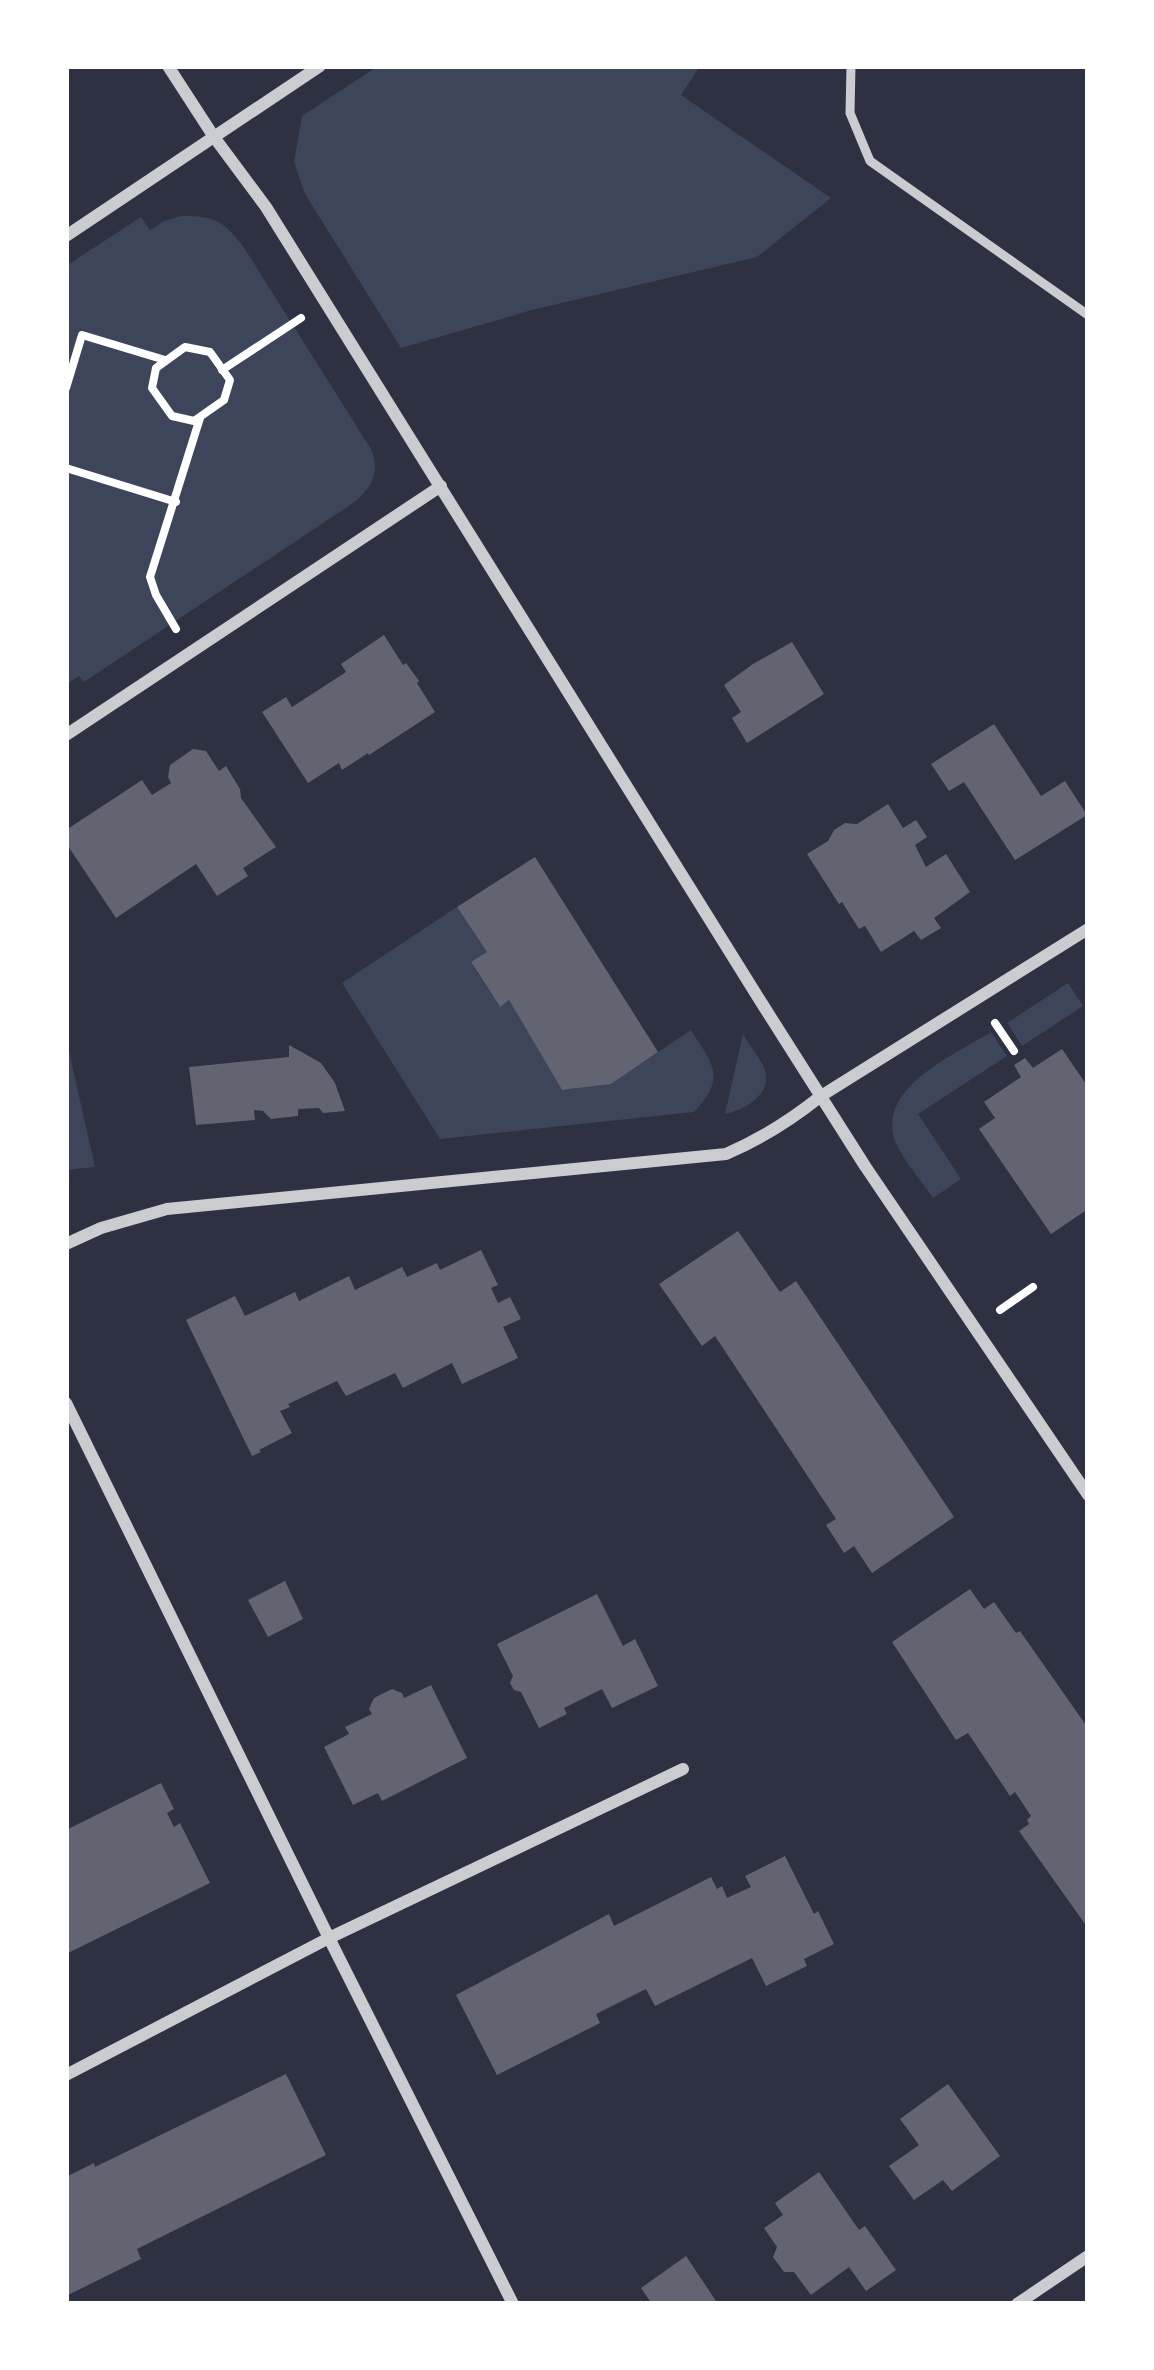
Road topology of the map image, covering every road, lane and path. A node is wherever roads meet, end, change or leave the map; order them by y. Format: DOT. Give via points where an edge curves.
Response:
graph roads {
  1 [pos="167,66"];
  2 [pos="320,66"];
  3 [pos="851,66"];
  4 [pos="214,137"];
  5 [pos="66,236"];
  6 [pos="1088,315"];
  7 [pos="301,318"];
  8 [pos="166,360"];
  9 [pos="222,370"];
  10 [pos="66,388"];
  11 [pos="200,417"];
  12 [pos="66,468"];
  13 [pos="441,486"];
  14 [pos="176,502"];
  15 [pos="177,630"];
  16 [pos="66,735"];
  17 [pos="1088,929"];
  18 [pos="995,1023"];
  19 [pos="1014,1051"];
  20 [pos="820,1096"];
  21 [pos="66,1244"];
  22 [pos="1034,1286"];
  23 [pos="1000,1310"];
  24 [pos="66,1403"];
  25 [pos="1088,1495"];
  26 [pos="683,1769"];
  27 [pos="328,1938"];
  28 [pos="66,2074"];
  29 [pos="1088,2256"];
  30 [pos="513,2304"];
  31 [pos="1017,2304"];
  1 -- 4 [label="street"];
  2 -- 4 [label="street"];
  3 -- 6 [label="lane" via="850,113 870,161"];
  4 -- 5 [label="street"];
  4 -- 13 [label="street"];
  7 -- 9 [label="path"];
  8 -- 9 [label="path" via="184,346 210,352"];
  8 -- 10 [label="path" via="82,335"];
  8 -- 11 [label="path" via="152,388 172,416"];
  9 -- 11 [label="path" via="230,380 224,400"];
  11 -- 14 [label="path"];
  12 -- 14 [label="path"];
  13 -- 16 [label="street"];
  13 -- 20 [label="street"];
  14 -- 15 [label="path" via="150,577"];
  17 -- 20 [label="street"];
  18 -- 19 [label="path"];
  20 -- 21 [label="street" via="726,1154 167,1209"];
  20 -- 25 [label="street"];
  22 -- 23 [label="path"];
  24 -- 27 [label="street"];
  26 -- 27 [label="street"];
  27 -- 28 [label="street"];
  27 -- 30 [label="street"];
  29 -- 31 [label="street"];
}
